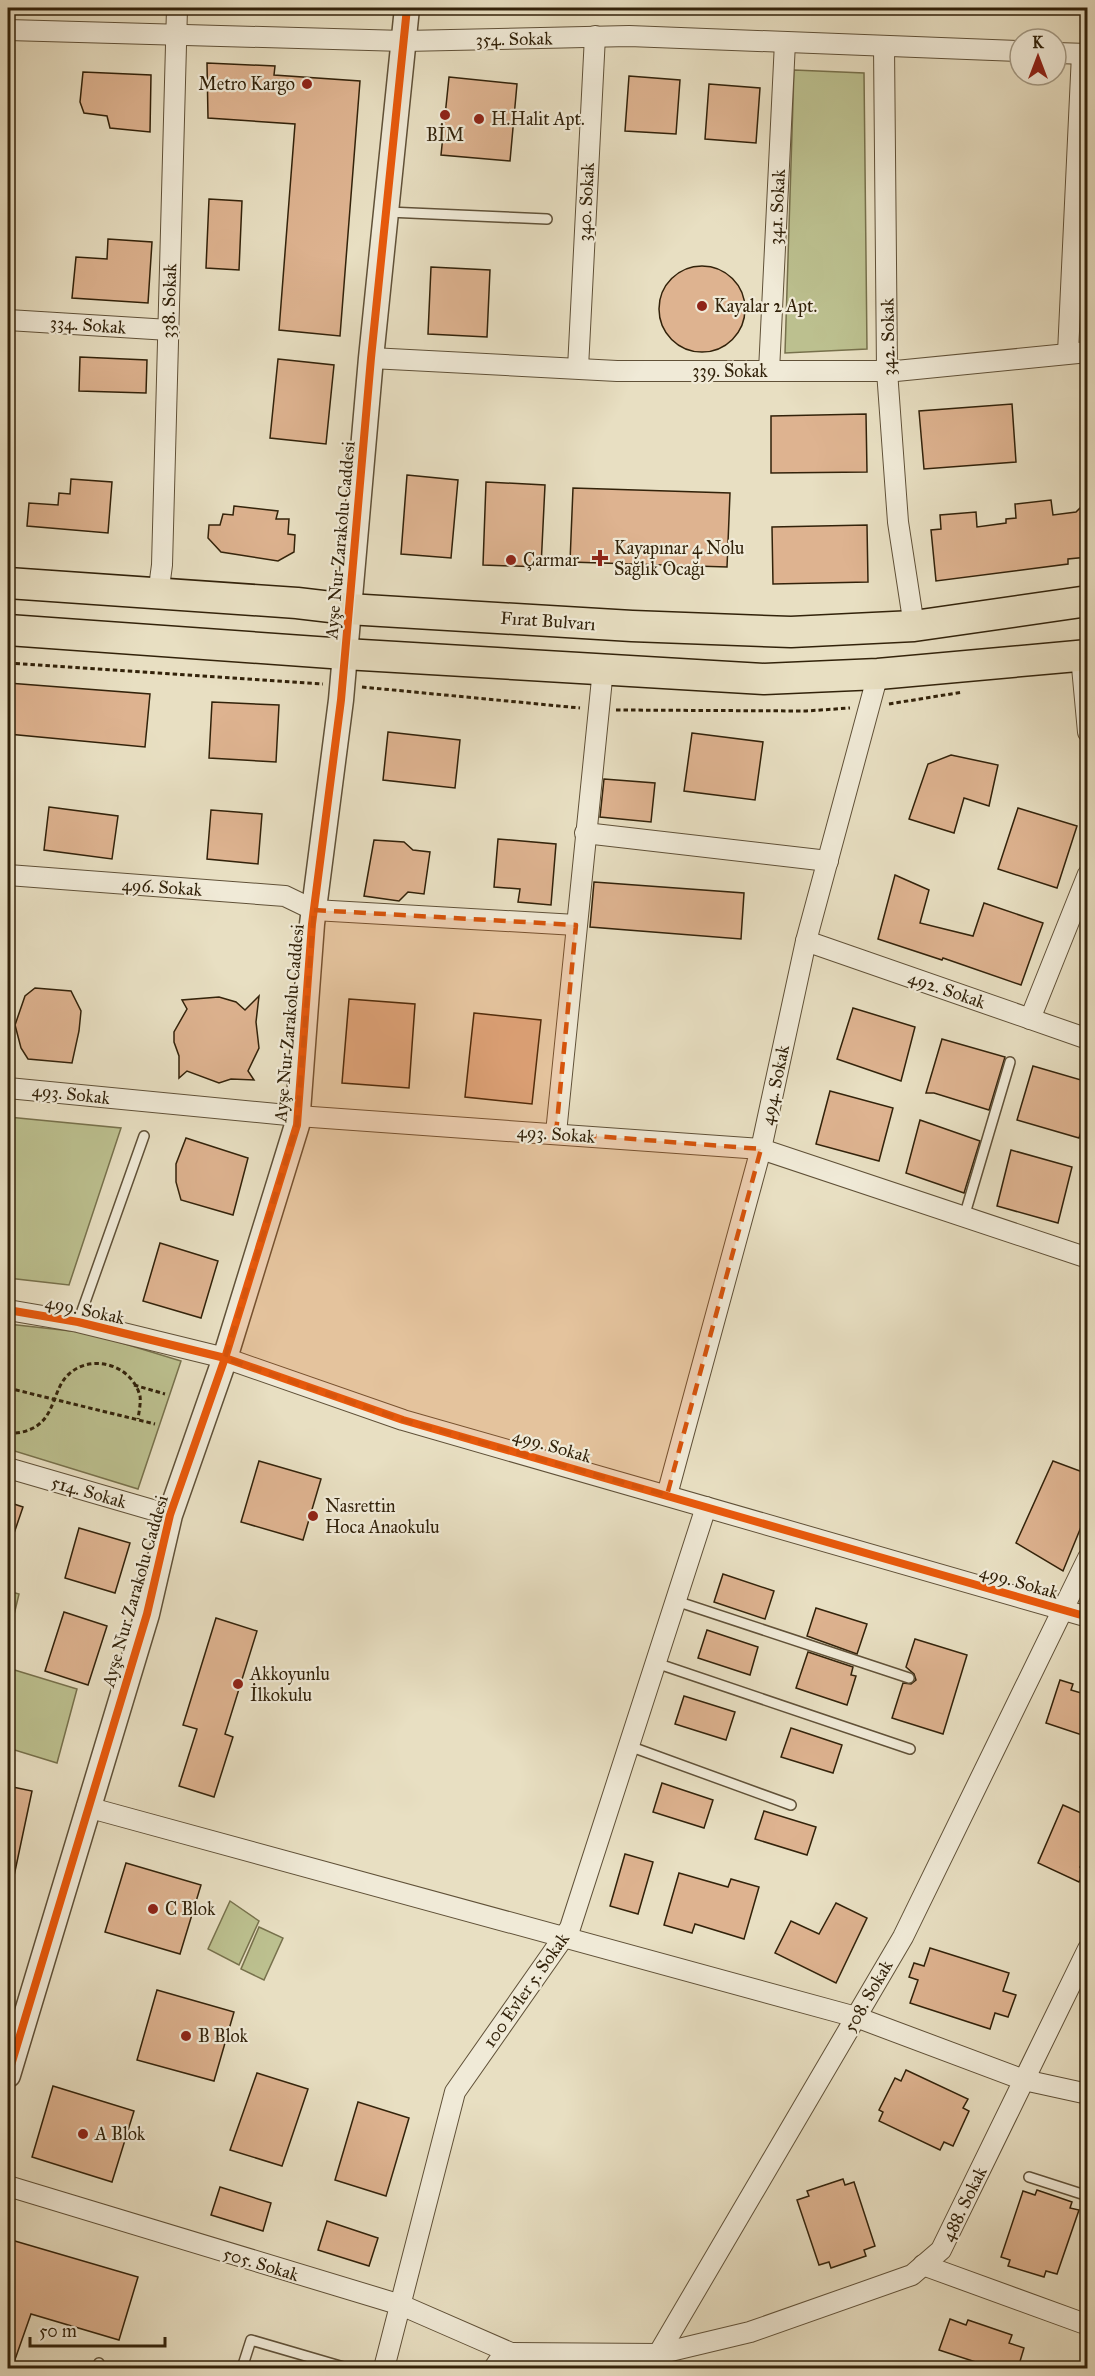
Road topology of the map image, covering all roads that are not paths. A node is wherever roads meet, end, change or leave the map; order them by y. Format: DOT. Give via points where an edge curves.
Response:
graph roads {
  1 [pos="177,8"];
  2 [pos="407,8"];
  3 [pos="8,30"];
  4 [pos="177,33"];
  5 [pos="595,36"];
  6 [pos="404,41"];
  7 [pos="785,42"];
  8 [pos="884,46"];
  9 [pos="1008,51"];
  10 [pos="1068,53"];
  11 [pos="1085,54"];
  12 [pos="386,212"];
  13 [pos="547,219"];
  14 [pos="8,320"];
  15 [pos="169,330"];
  16 [pos="1078,352"];
  17 [pos="371,358"];
  18 [pos="578,368"];
  19 [pos="769,371"];
  20 [pos="887,371"];
  21 [pos="8,583"];
  22 [pos="158,595"];
  23 [pos="1088,601"];
  24 [pos="348,609"];
  25 [pos="914,626"];
  26 [pos="8,630"];
  27 [pos="345,654"];
  28 [pos="1084,655"];
  29 [pos="603,669"];
  30 [pos="878,674"];
  31 [pos="1088,732"];
  32 [pos="585,833"];
  33 [pos="828,861"];
  34 [pos="1088,873"];
  35 [pos="8,875"];
  36 [pos="314,910"];
  37 [pos="576,925"];
  38 [pos="807,941"];
  39 [pos="1030,1018"];
  40 [pos="1088,1039"];
  41 [pos="1010,1062"];
  42 [pos="8,1088"];
  43 [pos="298,1116"];
  44 [pos="556,1133"];
  45 [pos="144,1136"];
  46 [pos="761,1149"];
  47 [pos="964,1217"];
  48 [pos="1088,1258"];
  49 [pos="8,1311"];
  50 [pos="78,1322"];
  51 [pos="225,1358"];
  52 [pos="8,1468"];
  53 [pos="667,1495"];
  54 [pos="706,1507"];
  55 [pos="170,1515"];
  56 [pos="1088,1558"];
  57 [pos="676,1601"];
  58 [pos="1062,1610"];
  59 [pos="1088,1617"];
  60 [pos="656,1663"];
  61 [pos="909,1678"];
  62 [pos="629,1746"];
  63 [pos="910,1749"];
  64 [pos="791,1805"];
  65 [pos="87,1807"];
  66 [pos="564,1936"];
  67 [pos="1088,1949"];
  68 [pos="856,2017"];
  69 [pos="8,2075"];
  70 [pos="1024,2080"];
  71 [pos="1088,2094"];
  72 [pos="1029,2177"];
  73 [pos="8,2186"];
  74 [pos="1088,2196"];
  75 [pos="923,2265"];
  76 [pos="401,2305"];
  77 [pos="1088,2325"];
  78 [pos="511,2353"];
  79 [pos="654,2361"];
  80 [pos="242,2368"];
  81 [pos="347,2368"];
  82 [pos="384,2368"];
  83 [pos="494,2368"];
  1 -- 4 [label="street, 338. Sokak"];
  2 -- 6 [label="street, Ayşe Nur Zarakolu Caddesi"];
  3 -- 4 [label="street, 354. Sokak"];
  4 -- 6 [label="street, 354. Sokak"];
  4 -- 15 [label="street, 338. Sokak"];
  5 -- 6 [label="street, 354. Sokak"];
  5 -- 7 [label="street, 354. Sokak"];
  5 -- 18 [label="street, 340. Sokak"];
  6 -- 12 [label="street, Ayşe Nur Zarakolu Caddesi"];
  7 -- 8 [label="street, 354. Sokak"];
  7 -- 19 [label="street, 341. Sokak"];
  8 -- 9 [label="street, 354. Sokak"];
  8 -- 20 [label="street, 342. Sokak"];
  10 -- 11 [label="street"];
  11 -- 16 [label="street"];
  12 -- 13 [label="lane"];
  12 -- 17 [label="street, Ayşe Nur Zarakolu Caddesi"];
  14 -- 15 [label="street, 334. Sokak"];
  15 -- 22 [label="street, 338. Sokak"];
  16 -- 20 [label="street, 339. Sokak"];
  17 -- 18 [label="street, 339. Sokak"];
  17 -- 24 [label="street, Ayşe Nur Zarakolu Caddesi"];
  18 -- 19 [label="street, 339. Sokak"];
  19 -- 20 [label="street, 339. Sokak"];
  20 -- 25 [label="street, 342. Sokak" via="898,522"];
  21 -- 22 [label="main road, Fırat Bulvarı"];
  22 -- 24 [label="main road, Fırat Bulvarı"];
  23 -- 25 [label="main road, Fırat Bulvarı"];
  24 -- 25 [label="main road, Fırat Bulvarı" via="765,631"];
  24 -- 27 [label="street, Ayşe Nur Zarakolu Caddesi"];
  26 -- 27 [label="main road"];
  27 -- 29 [label="main road"];
  27 -- 36 [label="street, Ayşe Nur Zarakolu Caddesi"];
  28 -- 30 [label="main road"];
  28 -- 31 [label="street"];
  29 -- 30 [label="main road" via="764,679"];
  29 -- 32 [label="street"];
  30 -- 33 [label="street, 494. Sokak"];
  32 -- 33 [label="street"];
  32 -- 37 [label="street"];
  33 -- 38 [label="street, 494. Sokak"];
  34 -- 39 [label="street"];
  35 -- 36 [label="street, 496. Sokak" via="285,896"];
  36 -- 37 [label="street"];
  36 -- 43 [label="street, Ayşe Nur Zarakolu Caddesi"];
  37 -- 44 [label="street"];
  38 -- 39 [label="street, 492. Sokak"];
  38 -- 46 [label="street, 494. Sokak"];
  39 -- 40 [label="street, 492. Sokak"];
  41 -- 47 [label="lane"];
  42 -- 43 [label="street, 493. Sokak"];
  43 -- 44 [label="street, 493. Sokak"];
  43 -- 51 [label="street, Ayşe Nur Zarakolu Caddesi"];
  44 -- 46 [label="street, 493. Sokak"];
  45 -- 50 [label="lane"];
  46 -- 47 [label="street, 493. Sokak"];
  46 -- 53 [label="street, 494. Sokak"];
  47 -- 48 [label="street, 493. Sokak"];
  49 -- 50 [label="street, 499. Sokak"];
  50 -- 51 [label="street, 499. Sokak"];
  51 -- 53 [label="street, 499. Sokak" via="403,1420"];
  51 -- 55 [label="street, Ayşe Nur Zarakolu Caddesi"];
  52 -- 55 [label="street, 514. Sokak"];
  53 -- 54 [label="street, 499. Sokak"];
  54 -- 57 [label="street, 100 Evler 5. Sokak"];
  54 -- 58 [label="street, 499. Sokak"];
  55 -- 65 [label="street, Ayşe Nur Zarakolu Caddesi" via="147,1614"];
  56 -- 58 [label="street, 508. Sokak"];
  57 -- 60 [label="street, 100 Evler 5. Sokak"];
  57 -- 61 [label="lane"];
  58 -- 59 [label="street, 499. Sokak"];
  58 -- 68 [label="street, 508. Sokak" via="903,1936"];
  60 -- 62 [label="street, 100 Evler 5. Sokak"];
  60 -- 63 [label="lane"];
  62 -- 64 [label="lane"];
  62 -- 66 [label="street, 100 Evler 5. Sokak" via="570,1928"];
  65 -- 66 [label="street"];
  65 -- 69 [label="street, Ayşe Nur Zarakolu Caddesi"];
  66 -- 68 [label="street"];
  66 -- 76 [label="street, 100 Evler 5. Sokak" via="455,2092"];
  67 -- 70 [label="street, 488. Sokak"];
  68 -- 70 [label="street"];
  68 -- 79 [label="street, 508. Sokak"];
  70 -- 71 [label="street"];
  70 -- 75 [label="street, 488. Sokak" via="941,2250"];
  72 -- 74 [label="lane"];
  73 -- 76 [label="street, 505. Sokak"];
  75 -- 77 [label="street"];
  75 -- 79 [label="street, 488. Sokak" via="912,2275"];
  76 -- 78 [label="street, 505. Sokak"];
  76 -- 82 [label="street, 100 Evler 5. Sokak"];
  78 -- 79 [label="street, 488. Sokak"];
  78 -- 83 [label="street"];
  80 -- 81 [label="lane" via="251,2340"];
}
